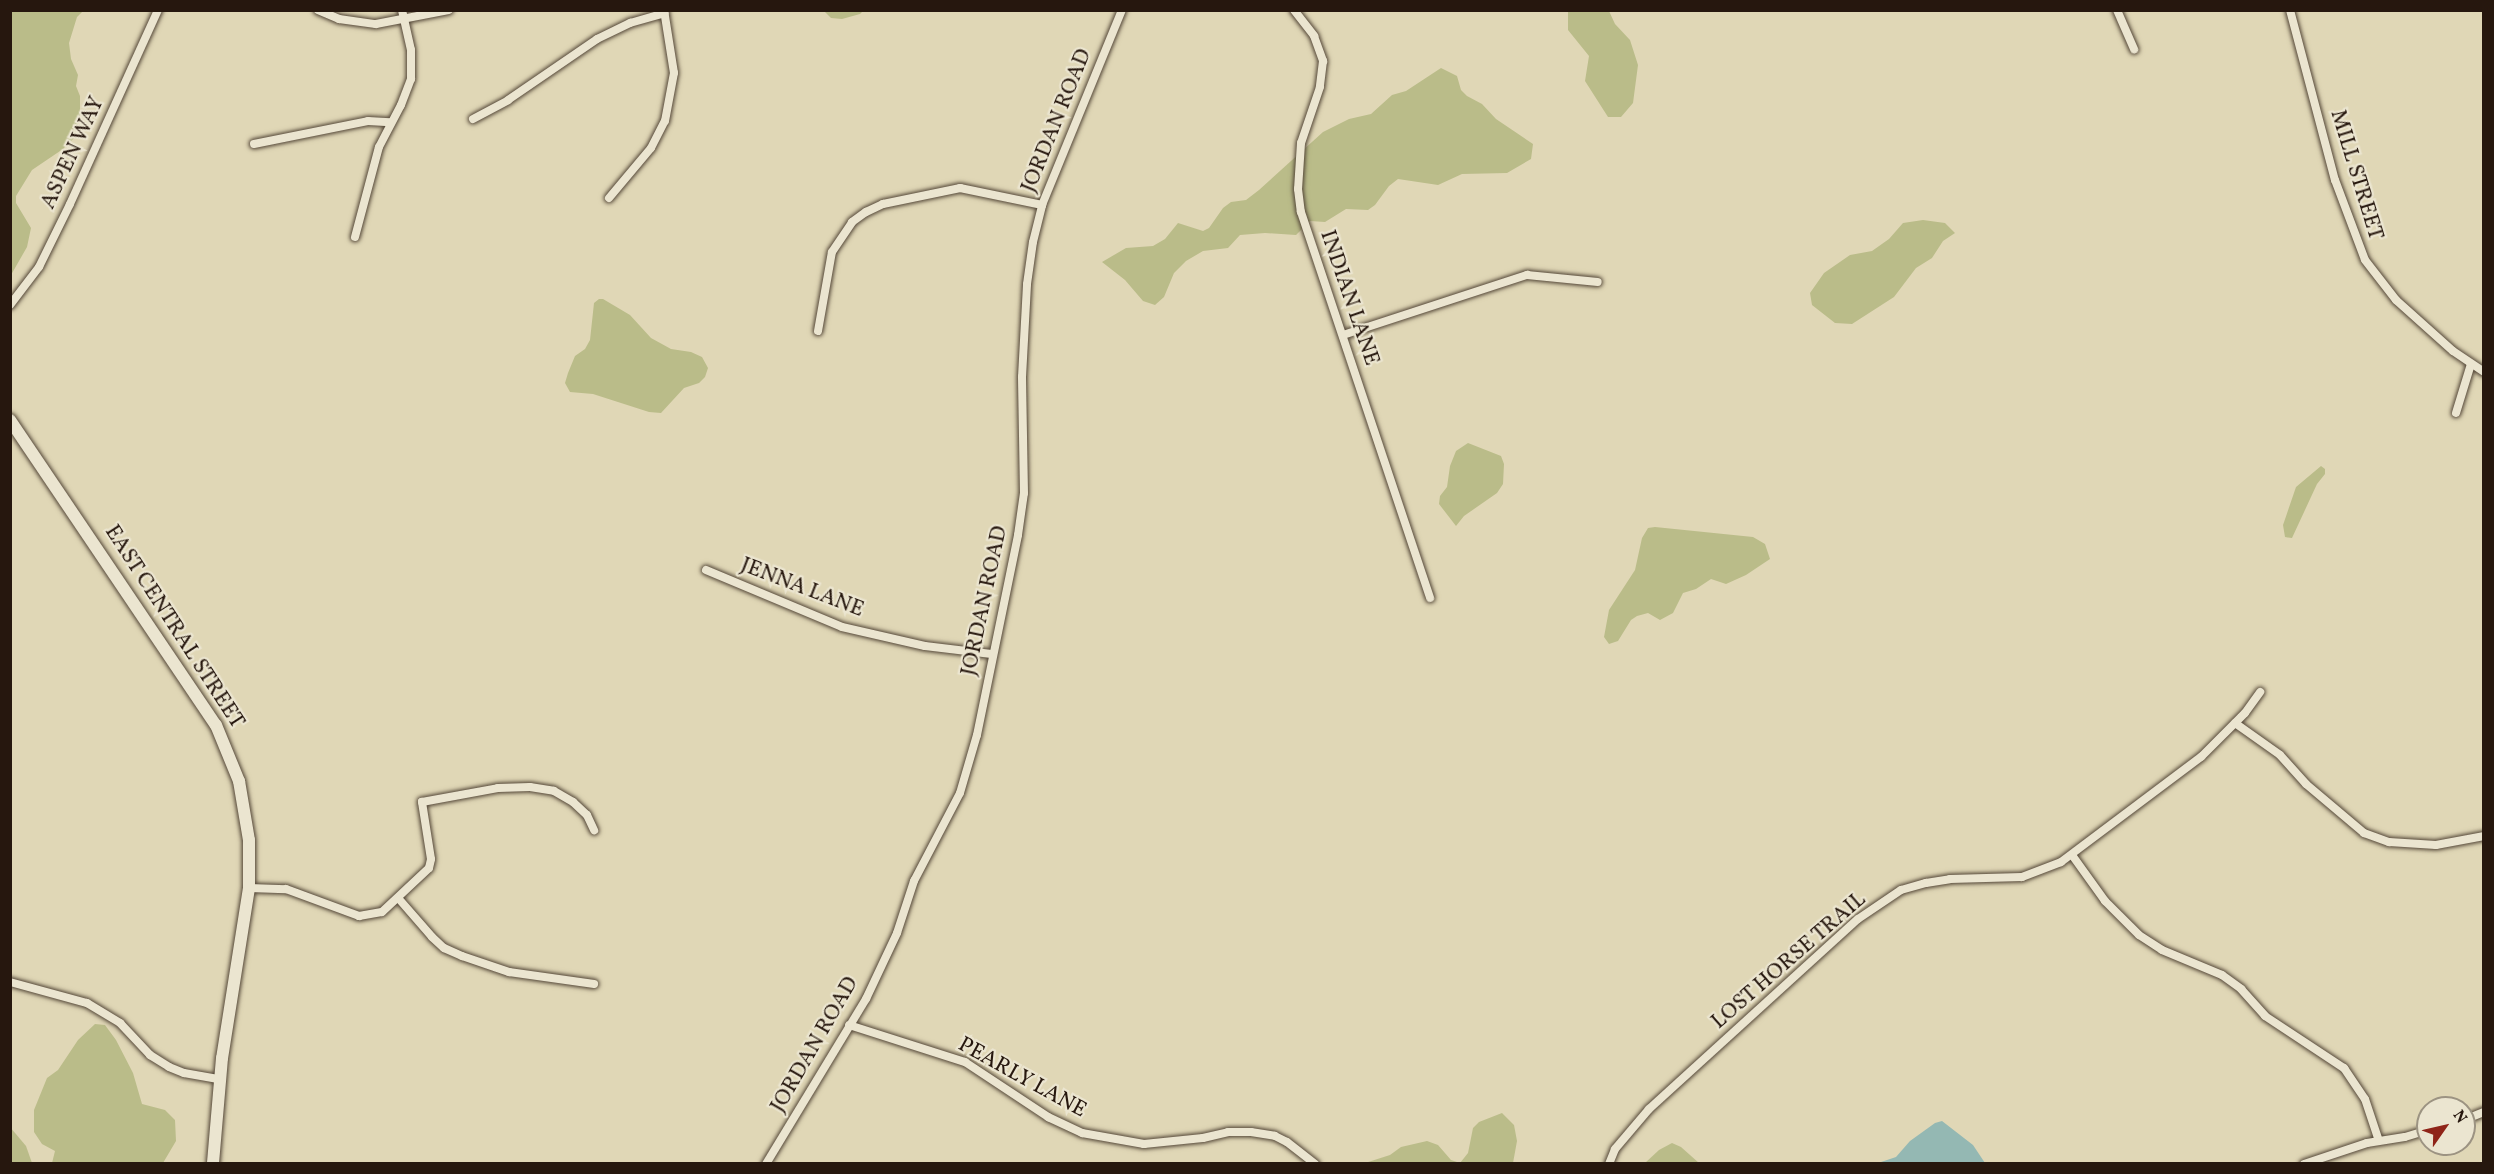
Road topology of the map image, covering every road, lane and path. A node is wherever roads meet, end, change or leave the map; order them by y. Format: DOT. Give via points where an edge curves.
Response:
graph roads {
  1 [pos="158,10"];
  2 [pos="318,10"];
  3 [pos="402,10"];
  4 [pos="449,10"];
  5 [pos="1122,10"];
  6 [pos="1294,10"];
  7 [pos="2117,10"];
  8 [pos="2290,10"];
  9 [pos="664,11"];
  10 [pos="403,21"];
  11 [pos="2134,49"];
  12 [pos="473,118"];
  13 [pos="390,122"];
  14 [pos="254,144"];
  15 [pos="609,198"];
  16 [pos="1042,205"];
  17 [pos="355,237"];
  18 [pos="1598,282"];
  19 [pos="10,305"];
  20 [pos="818,331"];
  21 [pos="1343,335"];
  22 [pos="2471,364"];
  23 [pos="2484,372"];
  24 [pos="2456,413"];
  25 [pos="10,420"];
  26 [pos="706,570"];
  27 [pos="1430,598"];
  28 [pos="992,654"];
  29 [pos="2260,692"];
  30 [pos="2235,723"];
  31 [pos="594,830"];
  32 [pos="2484,836"];
  33 [pos="2072,855"];
  34 [pos="249,888"];
  35 [pos="399,899"];
  36 [pos="10,982"];
  37 [pos="594,984"];
  38 [pos="849,1025"];
  39 [pos="219,1079"];
  40 [pos="2416,1133"];
  41 [pos="2379,1141"];
  42 [pos="213,1164"];
  43 [pos="766,1164"];
  44 [pos="1315,1164"];
  45 [pos="1609,1164"];
  46 [pos="2304,1164"];
  1 -- 19 [label="street, ASPEN WAY" via="39,267"];
  2 -- 10 [label="street" via="356,23"];
  3 -- 10 [label="street"];
  4 -- 10 [label="street"];
  5 -- 16 [label="street, JORDAN ROAD"];
  6 -- 21 [label="street, INDIAN LANE" via="1314,36 1323,61 1320,87 1301,143 1301,212"];
  7 -- 11 [label="street"];
  8 -- 22 [label="street, MILL STREET" via="2335,180 2365,260 2396,300"];
  9 -- 12 [label="street" via="597,39 508,100"];
  9 -- 15 [label="street" via="674,73 667,115 651,148"];
  10 -- 13 [label="street" via="411,50 411,79"];
  13 -- 14 [label="street" via="368,121"];
  13 -- 17 [label="street" via="379,147"];
  16 -- 20 [label="street" via="960,188 883,204 866,212 852,222 832,252"];
  16 -- 28 [label="street, JORDAN ROAD" via="1027,284 1022,377 1024,492"];
  18 -- 21 [label="street" via="1527,275"];
  21 -- 27 [label="street, INDIAN LANE"];
  22 -- 23 [label="street, MILL STREET"];
  22 -- 24 [label="street"];
  25 -- 34 [label="main road, EAST CENTRAL STREET" via="216,725 239,781 246,817"];
  26 -- 28 [label="street, JENNA LANE" via="842,627 925,646"];
  28 -- 38 [label="street, JORDAN ROAD" via="977,735 955,805 914,881 897,933 866,999"];
  29 -- 30 [label="street, LOST HORSE TRAIL"];
  30 -- 32 [label="street" via="2273,750 2364,833 2389,842 2436,845"];
  30 -- 33 [label="street, LOST HORSE TRAIL" via="2201,757"];
  31 -- 35 [label="street" via="573,802 546,789 498,788 422,802 429,868"];
  33 -- 41 [label="street" via="2105,901 2139,935 2162,950 2223,975 2265,1016 2344,1068 2365,1099"];
  33 -- 45 [label="street, LOST HORSE TRAIL" via="2022,877 1950,879 1901,890 1858,919 1661,1098 1633,1126"];
  34 -- 35 [label="street" via="286,889 359,916 382,912"];
  34 -- 39 [label="main road, EAST CENTRAL STREET"];
  35 -- 37 [label="street" via="444,948 462,956 509,972"];
  36 -- 39 [label="street" via="87,1003 120,1023 150,1056 169,1067"];
  38 -- 43 [label="street, JORDAN ROAD"];
  38 -- 44 [label="street, PEARLY LANE" via="965,1062 1048,1117 1089,1135 1144,1144 1251,1132 1275,1136"];
  39 -- 42 [label="main road, EAST CENTRAL STREET"];
  40 -- 41 [label="street"];
  41 -- 46 [label="street"];
}
